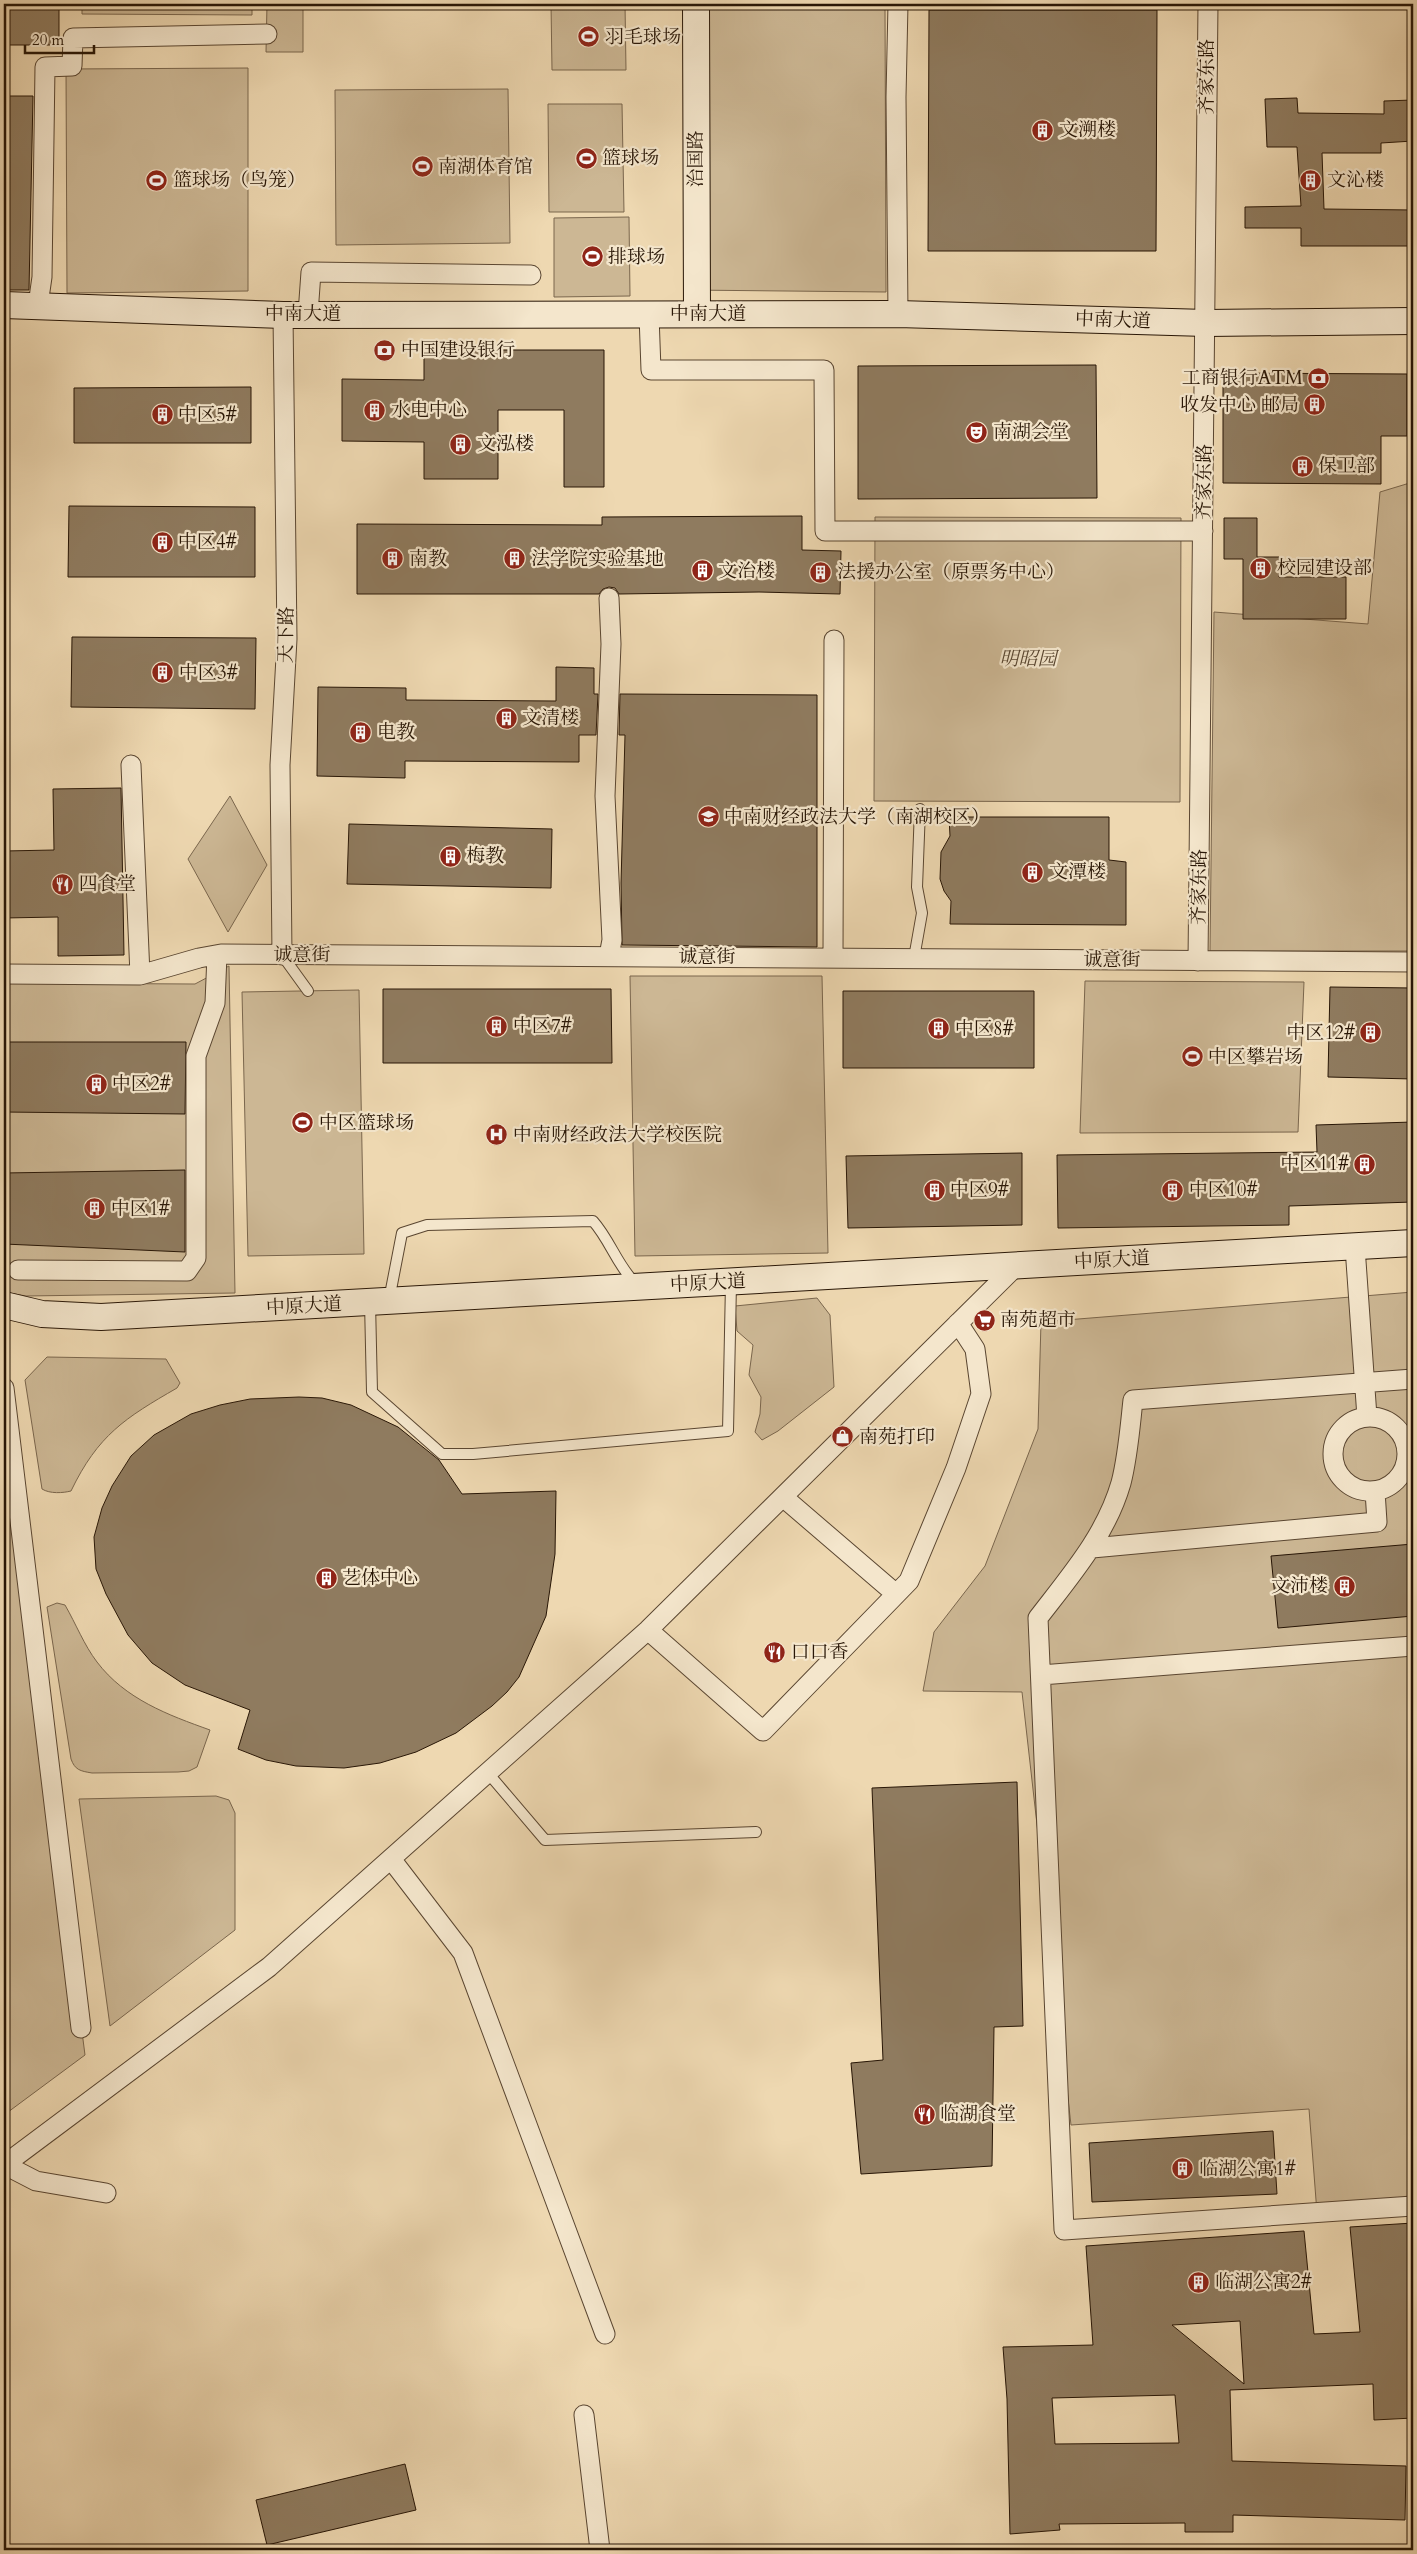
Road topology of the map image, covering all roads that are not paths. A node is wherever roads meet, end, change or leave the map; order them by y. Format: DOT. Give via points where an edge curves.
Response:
graph roads {
  1 [pos="696,4"];
  2 [pos="898,4"];
  3 [pos="1208,4"];
  4 [pos="267,34"];
  5 [pos="531,275"];
  6 [pos="4,305"];
  7 [pos="38,305"];
  8 [pos="697,314"];
  9 [pos="898,314"];
  10 [pos="295,315"];
  11 [pos="649,315"];
  12 [pos="1413,321"];
  13 [pos="1206,323"];
  14 [pos="1203,531"];
  15 [pos="609,598"];
  16 [pos="834,640"];
  17 [pos="131,765"];
  18 [pos="920,809"];
  19 [pos="217,954"];
  20 [pos="282,955"];
  21 [pos="610,956"];
  22 [pos="833,958"];
  23 [pos="914,958"];
  24 [pos="1198,961"];
  25 [pos="1413,962"];
  26 [pos="4,974"];
  27 [pos="140,974"];
  28 [pos="308,991"];
  29 [pos="1413,1243"];
  30 [pos="1355,1247"];
  31 [pos="1016,1266"];
  32 [pos="18,1270"];
  33 [pos="731,1282"];
  34 [pos="639,1287"];
  35 [pos="379,1302"];
  36 [pos="4,1304"];
  37 [pos="958,1323"];
  38 [pos="1413,1379"];
  39 [pos="1365,1382"];
  40 [pos="4,1388"];
  41 [pos="1367,1417"];
  42 [pos="1375,1492"];
  43 [pos="783,1497"];
  44 [pos="1092,1548"];
  45 [pos="896,1594"];
  46 [pos="648,1630"];
  47 [pos="1413,1646"];
  48 [pos="1041,1675"];
  49 [pos="488,1772"];
  50 [pos="756,1832"];
  51 [pos="391,1859"];
  52 [pos="81,2028"];
  53 [pos="4,2165"];
  54 [pos="106,2193"];
  55 [pos="1413,2206"];
  56 [pos="605,2334"];
  57 [pos="584,2416"];
  58 [pos="600,2550"];
  1 -- 8 [label="main road, 治国路"];
  2 -- 9 [label="street"];
  3 -- 13 [label="street, 齐家东路"];
  4 -- 7 [label="street" via="72,38 72,66 45,67 42,278"];
  5 -- 10 [label="street, 天下路" via="311,272"];
  6 -- 7 [label="main road, 中南大道"];
  7 -- 10 [label="main road, 中南大道"];
  8 -- 9 [label="main road, 中南大道"];
  8 -- 11 [label="main road, 中南大道"];
  9 -- 13 [label="main road, 中南大道"];
  10 -- 11 [label="main road, 中南大道"];
  10 -- 20 [label="street, 天下路" via="288,639 280,765"];
  11 -- 14 [label="street" via="651,370 824,370 825,531"];
  12 -- 13 [label="main road, 中南大道"];
  13 -- 14 [label="street, 齐家东路"];
  14 -- 24 [label="street, 齐家东路"];
  15 -- 21 [label="street" via="612,644 606,796"];
  16 -- 22 [label="street"];
  17 -- 27 [label="street"];
  18 -- 23 [label="lane" via="918,887 922,913"];
  19 -- 20 [label="street, 诚意街"];
  19 -- 27 [label="street, 诚意街"];
  19 -- 32 [label="street" via="215,1002 196,1056 196,1258 187,1271"];
  20 -- 21 [label="street, 诚意街"];
  20 -- 28 [label="lane"];
  21 -- 22 [label="street, 诚意街"];
  22 -- 23 [label="street, 诚意街"];
  23 -- 24 [label="street, 诚意街"];
  24 -- 25 [label="street, 诚意街"];
  26 -- 27 [label="street, 诚意街"];
  29 -- 30 [label="main road, 中原大道"];
  30 -- 31 [label="main road, 中原大道"];
  30 -- 39 [label="street"];
  31 -- 33 [label="main road, 中原大道"];
  31 -- 37 [label="street"];
  33 -- 34 [label="main road, 中原大道"];
  33 -- 35 [label="lane" via="728,1431 473,1454 442,1454 372,1392"];
  34 -- 35 [label="main road, 中原大道"];
  34 -- 35 [label="lane" via="624,1272 606,1235 593,1222 427,1225 402,1233"];
  35 -- 36 [label="main road, 中原大道" via="102,1317 57,1316"];
  37 -- 43 [label="street"];
  37 -- 45 [label="street" via="975,1349 981,1394 956,1468 909,1581"];
  38 -- 39 [label="street"];
  39 -- 41 [label="street"];
  39 -- 44 [label="street" via="1133,1400 1121,1482"];
  40 -- 52 [label="street"];
  41 -- 42 [label="street" via="1379,1418 1399,1430 1408,1452 1400,1476"];
  41 -- 42 [label="street" via="1355,1420 1341,1431 1333,1446 1333,1459 1344,1481 1355,1488"];
  42 -- 44 [label="street" via="1377,1522"];
  43 -- 45 [label="street"];
  43 -- 46 [label="street"];
  44 -- 48 [label="street" via="1038,1618"];
  45 -- 46 [label="street" via="763,1731"];
  46 -- 49 [label="street"];
  47 -- 48 [label="street"];
  48 -- 55 [label="street" via="1064,2230"];
  49 -- 50 [label="lane" via="545,1840"];
  49 -- 51 [label="street"];
  51 -- 53 [label="street" via="269,1967"];
  51 -- 56 [label="street" via="463,1953"];
  53 -- 54 [label="street" via="36,2181"];
  57 -- 58 [label="street"];
}
